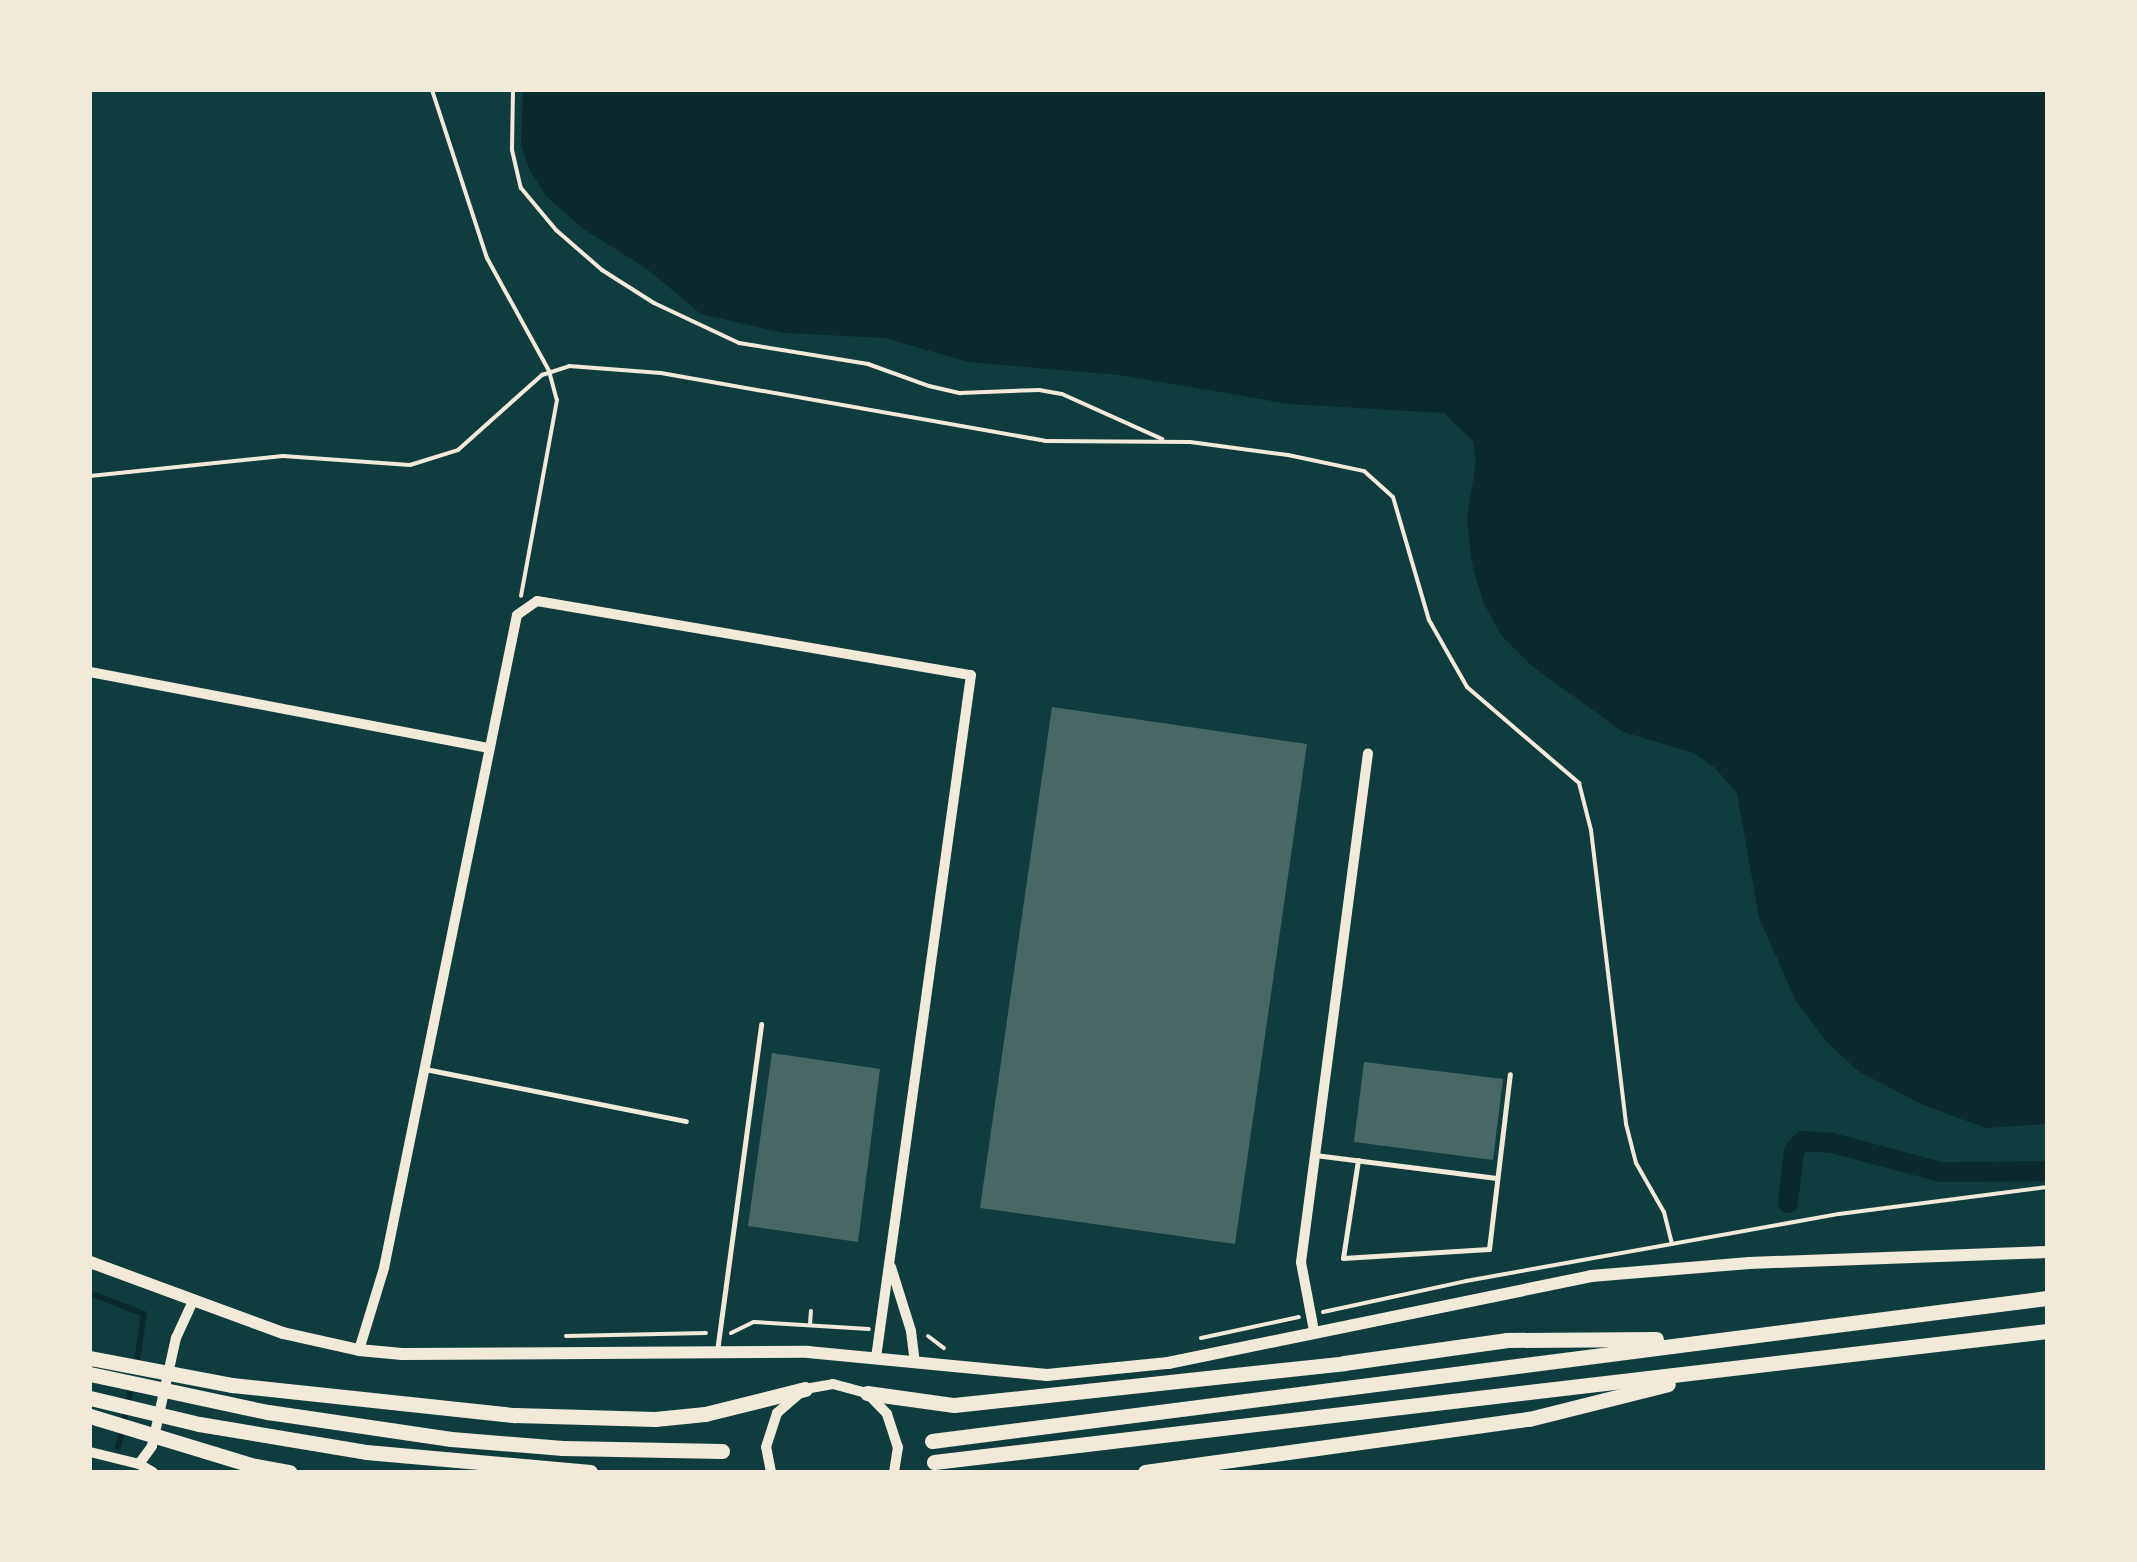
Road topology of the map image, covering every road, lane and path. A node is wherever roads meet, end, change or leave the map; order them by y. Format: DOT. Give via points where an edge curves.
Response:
graph roads {
  1 [pos="432,90"];
  2 [pos="513,90"];
  3 [pos="549,371"];
  4 [pos="1166,440"];
  5 [pos="90,476"];
  6 [pos="517,615"];
  7 [pos="90,672"];
  8 [pos="488,748"];
  9 [pos="1368,752"];
  10 [pos="762,1024"];
  11 [pos="425,1069"];
  12 [pos="1510,1074"];
  13 [pos="686,1121"];
  14 [pos="1315,1155"];
  15 [pos="1358,1160"];
  16 [pos="1497,1178"];
  17 [pos="2047,1188"];
  18 [pos="1672,1244"];
  19 [pos="2047,1252"];
  20 [pos="90,1262"];
  21 [pos="890,1263"];
  22 [pos="2047,1298"];
  23 [pos="193,1301"];
  24 [pos="811,1312"];
  25 [pos="1311,1314"];
  26 [pos="810,1324"];
  27 [pos="880,1330"];
  28 [pos="1314,1331"];
  29 [pos="2047,1331"];
  30 [pos="719,1333"];
  31 [pos="912,1334"];
  32 [pos="548,1336"];
  33 [pos="1201,1338"];
  34 [pos="1720,1338"];
  35 [pos="359,1350"];
  36 [pos="717,1350"];
  37 [pos="958,1351"];
  38 [pos="90,1358"];
  39 [pos="876,1358"];
  40 [pos="915,1363"];
  41 [pos="1724,1370"];
  42 [pos="90,1374"];
  43 [pos="805,1389"];
  44 [pos="867,1394"];
  45 [pos="90,1398"];
  46 [pos="90,1416"];
  47 [pos="932,1440"];
  48 [pos="722,1451"];
  49 [pos="90,1452"];
  50 [pos="934,1462"];
  51 [pos="139,1464"];
  52 [pos="153,1472"];
  53 [pos="289,1472"];
  54 [pos="590,1472"];
  55 [pos="770,1472"];
  56 [pos="894,1472"];
  57 [pos="1145,1472"];
  1 -- 3 [label="path" via="487,258"];
  2 -- 4 [label="path" via="512,150 521,188 602,270 654,303 738,343 868,364 944,390 1062,394"];
  3 -- 4 [label="path" via="588,366 662,374 1044,441"];
  3 -- 5 [label="path" via="458,450 410,465 284,456"];
  3 -- 6 [label="path" via="557,412"];
  4 -- 18 [label="path" via="1328,462 1364,471 1380,484 1393,497 1429,620 1467,686 1579,783 1591,830 1626,1124"];
  6 -- 8 [label="street"];
  6 -- 21 [label="street" via="537,602 970,674"];
  7 -- 8 [label="street"];
  8 -- 11 [label="street"];
  9 -- 14 [label="street"];
  10 -- 30 [label="lane"];
  11 -- 13 [label="lane"];
  11 -- 35 [label="street" via="384,1268"];
  12 -- 16 [label="lane"];
  14 -- 15 [label="lane"];
  14 -- 25 [label="street" via="1301,1262"];
  15 -- 16 [label="lane"];
  15 -- 16 [label="lane" via="1343,1258 1489,1249"];
  17 -- 18 [label="path" via="1839,1214"];
  18 -- 25 [label="path"];
  19 -- 28 [label="street" via="1591,1276"];
  20 -- 23 [label="street"];
  21 -- 27 [label="street"];
  21 -- 31 [label="street"];
  22 -- 34 [label="highway"];
  23 -- 35 [label="street" via="303,1339"];
  23 -- 51 [label="street" via="152,1446"];
  24 -- 26 [label="path"];
  25 -- 28 [label="street"];
  25 -- 33 [label="path"];
  26 -- 27 [label="path"];
  26 -- 30 [label="path" via="754,1322"];
  27 -- 39 [label="street"];
  28 -- 40 [label="street" via="1168,1363 1071,1374"];
  29 -- 41 [label="highway"];
  30 -- 32 [label="path"];
  30 -- 36 [label="lane"];
  31 -- 37 [label="path"];
  31 -- 40 [label="street"];
  34 -- 44 [label="highway" via="1507,1340 954,1405"];
  34 -- 47 [label="highway"];
  35 -- 36 [label="street"];
  36 -- 39 [label="street"];
  38 -- 43 [label="highway" via="232,1385 515,1415 655,1419"];
  39 -- 40 [label="street"];
  41 -- 50 [label="highway"];
  41 -- 57 [label="highway" via="1529,1419"];
  42 -- 48 [label="highway" via="268,1412 451,1439"];
  43 -- 44 [label="street" via="833,1384"];
  43 -- 55 [label="street" via="769,1429"];
  44 -- 56 [label="street" via="895,1429"];
  45 -- 54 [label="highway" via="366,1452"];
  46 -- 53 [label="highway"];
  49 -- 51 [label="street"];
  51 -- 52 [label="street"];
}
